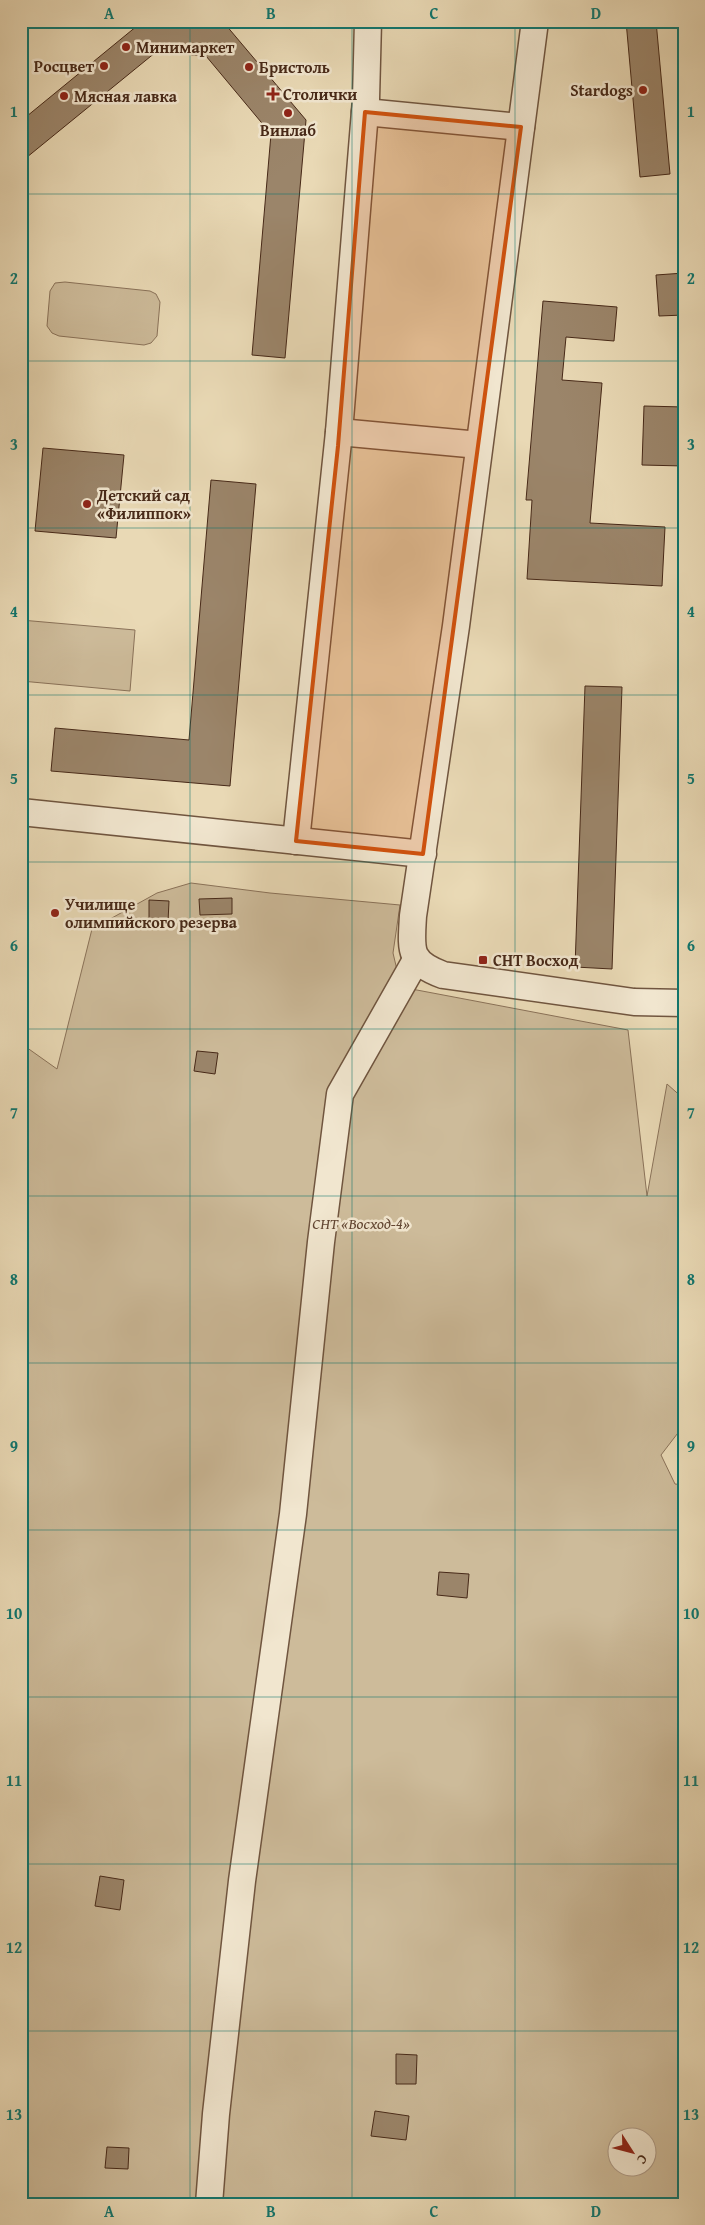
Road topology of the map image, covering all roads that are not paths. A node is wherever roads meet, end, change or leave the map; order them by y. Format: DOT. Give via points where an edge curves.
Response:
graph roads {
  1 [pos="368,21"];
  2 [pos="535,21"];
  3 [pos="365,112"];
  4 [pos="521,127"];
  5 [pos="339,432"];
  6 [pos="479,445"];
  7 [pos="21,812"];
  8 [pos="296,841"];
  9 [pos="423,854"];
  10 [pos="416,960"];
  11 [pos="684,1003"];
  12 [pos="209,2204"];
  1 -- 3 [label="street"];
  2 -- 4 [label="street"];
  3 -- 4 [label="street"];
  3 -- 5 [label="street"];
  4 -- 6 [label="street"];
  5 -- 6 [label="street"];
  5 -- 8 [label="street"];
  6 -- 9 [label="street"];
  7 -- 8 [label="street"];
  8 -- 9 [label="street"];
  9 -- 10 [label="street" via="413,925 412,944"];
  10 -- 11 [label="street" via="443,975 634,1002"];
  10 -- 12 [label="street" via="340,1094 293,1514 242,1881"];
}
